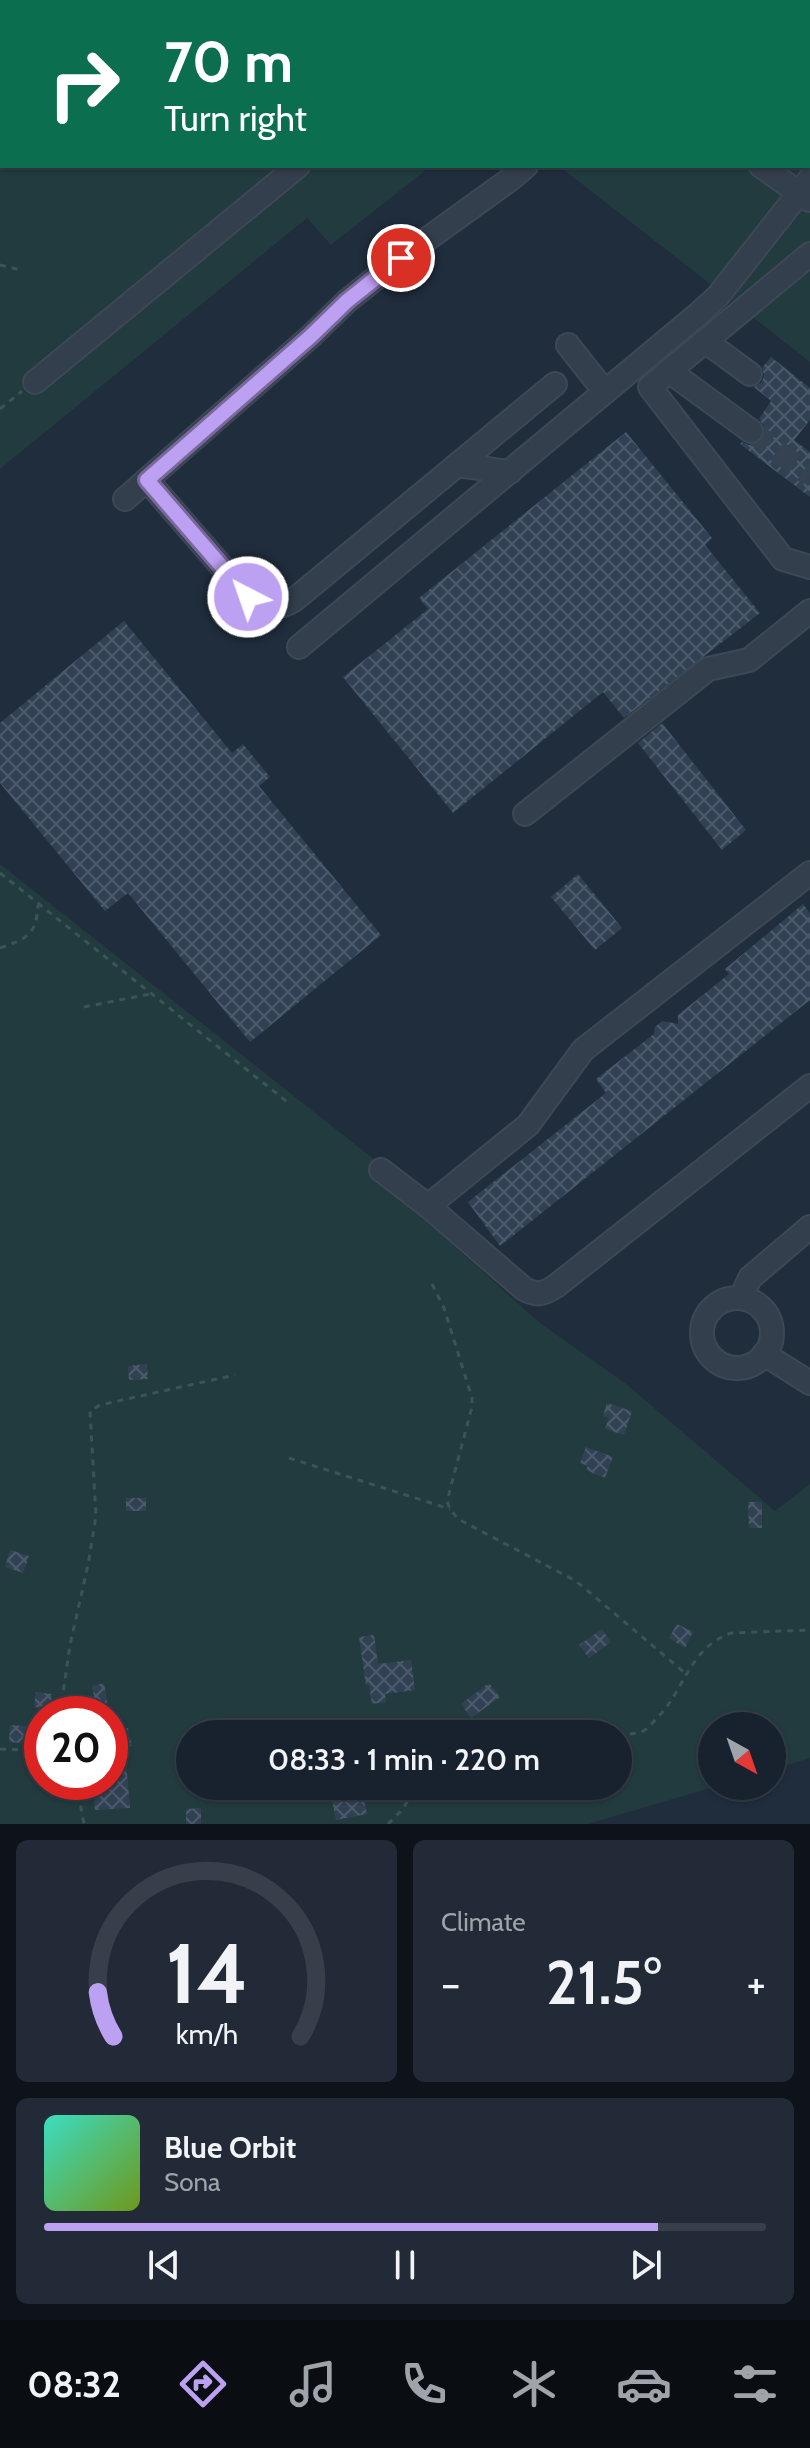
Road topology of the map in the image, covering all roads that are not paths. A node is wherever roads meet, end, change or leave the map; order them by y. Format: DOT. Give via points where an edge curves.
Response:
graph roads {
  1 [pos="296,168"];
  2 [pos="524,168"];
  3 [pos="765,168"];
  4 [pos="807,190"];
  5 [pos="810,254"];
  6 [pos="705,341"];
  7 [pos="568,345"];
  8 [pos="669,371"];
  9 [pos="750,374"];
  10 [pos="35,382"];
  11 [pos="555,384"];
  12 [pos="605,392"];
  13 [pos="751,431"];
  14 [pos="489,439"];
  15 [pos="457,465"];
  16 [pos="512,471"];
  17 [pos="147,480"];
  18 [pos="125,499"];
  19 [pos="810,567"];
  20 [pos="810,611"];
  21 [pos="299,647"];
  22 [pos="525,814"];
  23 [pos="810,873"];
  24 [pos="810,1086"];
  25 [pos="381,1170"];
  26 [pos="428,1206"];
  27 [pos="810,1227"];
  28 [pos="741,1298"];
  29 [pos="764,1354"];
  30 [pos="810,1383"];
  1 -- 10 [label="street"];
  2 -- 17 [label="street" via="347,301"];
  3 -- 4 [label="street"];
  4 -- 12 [label="street" via="718,296"];
  5 -- 6 [label="street"];
  6 -- 8 [label="street"];
  6 -- 9 [label="street"];
  7 -- 12 [label="street"];
  8 -- 13 [label="street"];
  8 -- 19 [label="street" via="650,387 783,559"];
  11 -- 14 [label="street"];
  12 -- 16 [label="street"];
  14 -- 15 [label="street"];
  14 -- 16 [label="street"];
  15 -- 16 [label="street"];
  15 -- 17 [label="street" via="294,600 271,608 248,597"];
  16 -- 21 [label="street"];
  17 -- 18 [label="street"];
  20 -- 22 [label="street" via="749,660 708,669"];
  23 -- 26 [label="street" via="583,1050 528,1125"];
  24 -- 26 [label="street" via="547,1292 524,1289"];
  25 -- 26 [label="street"];
  27 -- 28 [label="street" via="750,1278"];
  28 -- 29 [label="street" via="758,1305 769,1319 772,1337"];
  28 -- 29 [label="street" via="725,1300 706,1316 701,1332 706,1351 720,1364 739,1368"];
  29 -- 30 [label="street"];
}
